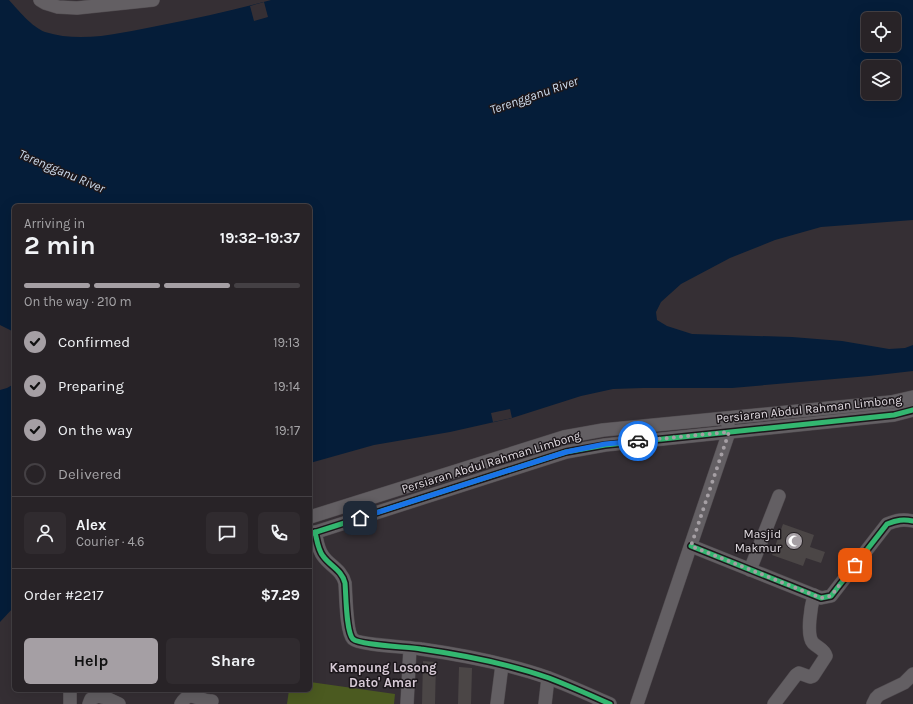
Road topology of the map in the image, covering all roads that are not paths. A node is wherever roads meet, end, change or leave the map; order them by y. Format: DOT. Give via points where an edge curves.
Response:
graph roads {
  1 [pos="40,0"];
  2 [pos="153,0"];
  3 [pos="913,397"];
  4 [pos="913,410"];
  5 [pos="728,418"];
  6 [pos="729,432"];
  7 [pos="779,496"];
  8 [pos="312,516"];
  9 [pos="913,521"];
  10 [pos="313,533"];
  11 [pos="691,546"];
  12 [pos="750,570"];
  13 [pos="814,595"];
  14 [pos="410,648"];
  15 [pos="502,665"];
  16 [pos="913,674"];
  17 [pos="548,678"];
  18 [pos="70,692"];
  19 [pos="212,698"];
  20 [pos="70,704"];
  21 [pos="89,704"];
  22 [pos="119,704"];
  23 [pos="182,704"];
  24 [pos="407,704"];
  25 [pos="497,704"];
  26 [pos="545,704"];
  27 [pos="610,704"];
  28 [pos="637,704"];
  29 [pos="774,704"];
  30 [pos="873,704"];
  1 -- 2 [label="street" via="58,7 77,8"];
  3 -- 5 [label="street, Persiaran Abdul Rahman Limbong" via="891,402"];
  4 -- 6 [label="street, Persiaran Abdul Rahman Limbong"];
  5 -- 6 [label="street"];
  5 -- 8 [label="street, Persiaran Abdul Rahman Limbong" via="603,430 564,437"];
  6 -- 10 [label="street, Persiaran Abdul Rahman Limbong" via="605,444 566,452"];
  6 -- 11 [label="street"];
  7 -- 12 [label="street"];
  9 -- 13 [label="street" via="904,519 887,524 831,596 821,598"];
  10 -- 14 [label="street" via="323,557 344,577 348,632 353,640 362,644"];
  11 -- 12 [label="street"];
  11 -- 28 [label="street"];
  12 -- 13 [label="street"];
  13 -- 29 [label="street" via="809,636 826,656 813,676 796,675"];
  14 -- 15 [label="street"];
  14 -- 24 [label="street"];
  15 -- 17 [label="street"];
  15 -- 25 [label="street"];
  16 -- 30 [label="street" via="904,683 879,695"];
  17 -- 26 [label="street"];
  17 -- 27 [label="street"];
  18 -- 20 [label="street"];
  19 -- 23 [label="street" via="206,701 190,696"];
  21 -- 22 [label="street" via="91,699 98,696"];
}
